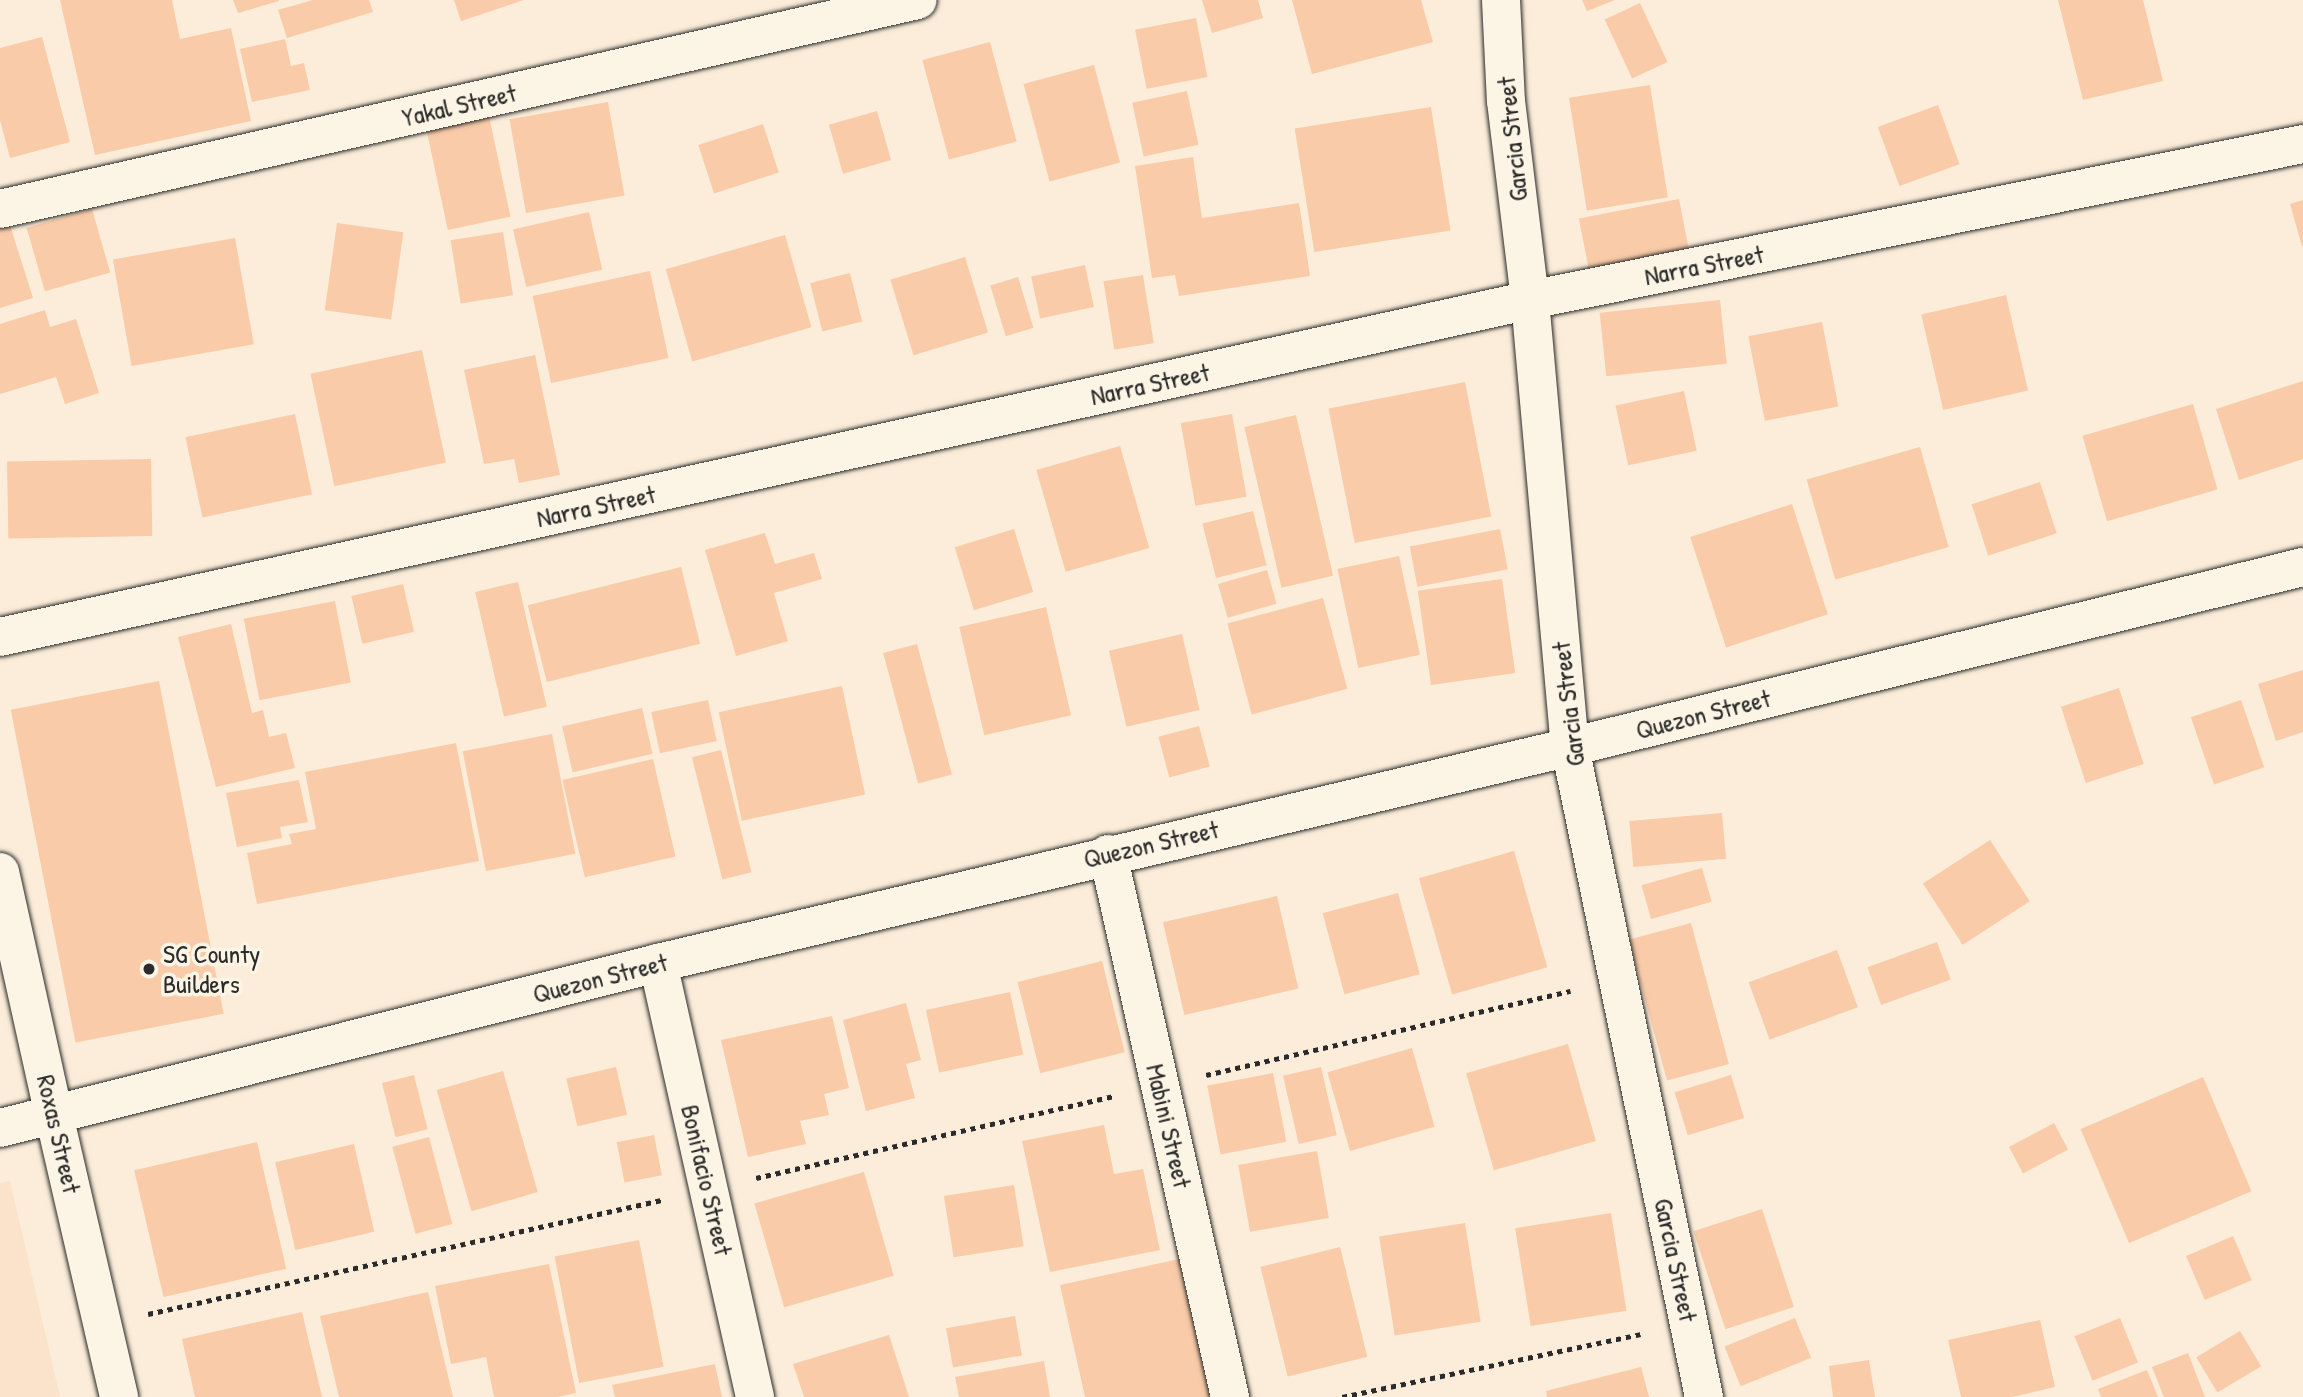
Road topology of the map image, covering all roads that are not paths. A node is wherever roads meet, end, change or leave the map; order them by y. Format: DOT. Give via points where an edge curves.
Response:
graph roads {
  1 [pos="918,0"];
  2 [pos="1501,0"];
  3 [pos="2303,144"];
  4 [pos="0,209"];
  5 [pos="1530,300"];
  6 [pos="2303,567"];
  7 [pos="0,638"];
  8 [pos="1570,747"];
  9 [pos="1108,854"];
  10 [pos="0,872"];
  11 [pos="657,963"];
  12 [pos="54,1115"];
  13 [pos="0,1128"];
  14 [pos="119,1397"];
  15 [pos="755,1397"];
  16 [pos="1230,1397"];
  17 [pos="1704,1397"];
  1 -- 4 [label="street, Yakal Street"];
  2 -- 5 [label="street, Garcia Street" via="1506,101"];
  3 -- 5 [label="street, Narra Street"];
  5 -- 7 [label="street, Narra Street"];
  5 -- 8 [label="street, Garcia Street"];
  6 -- 8 [label="street, Quezon Street"];
  8 -- 9 [label="street, Quezon Street"];
  8 -- 17 [label="street, Garcia Street"];
  9 -- 11 [label="street, Quezon Street"];
  9 -- 16 [label="street, Mabini Street"];
  10 -- 12 [label="street, Roxas Street"];
  11 -- 12 [label="street, Quezon Street"];
  11 -- 15 [label="street, Bonifacio Street"];
  12 -- 13 [label="street, Quezon Street"];
  12 -- 14 [label="street, Roxas Street"];
}
